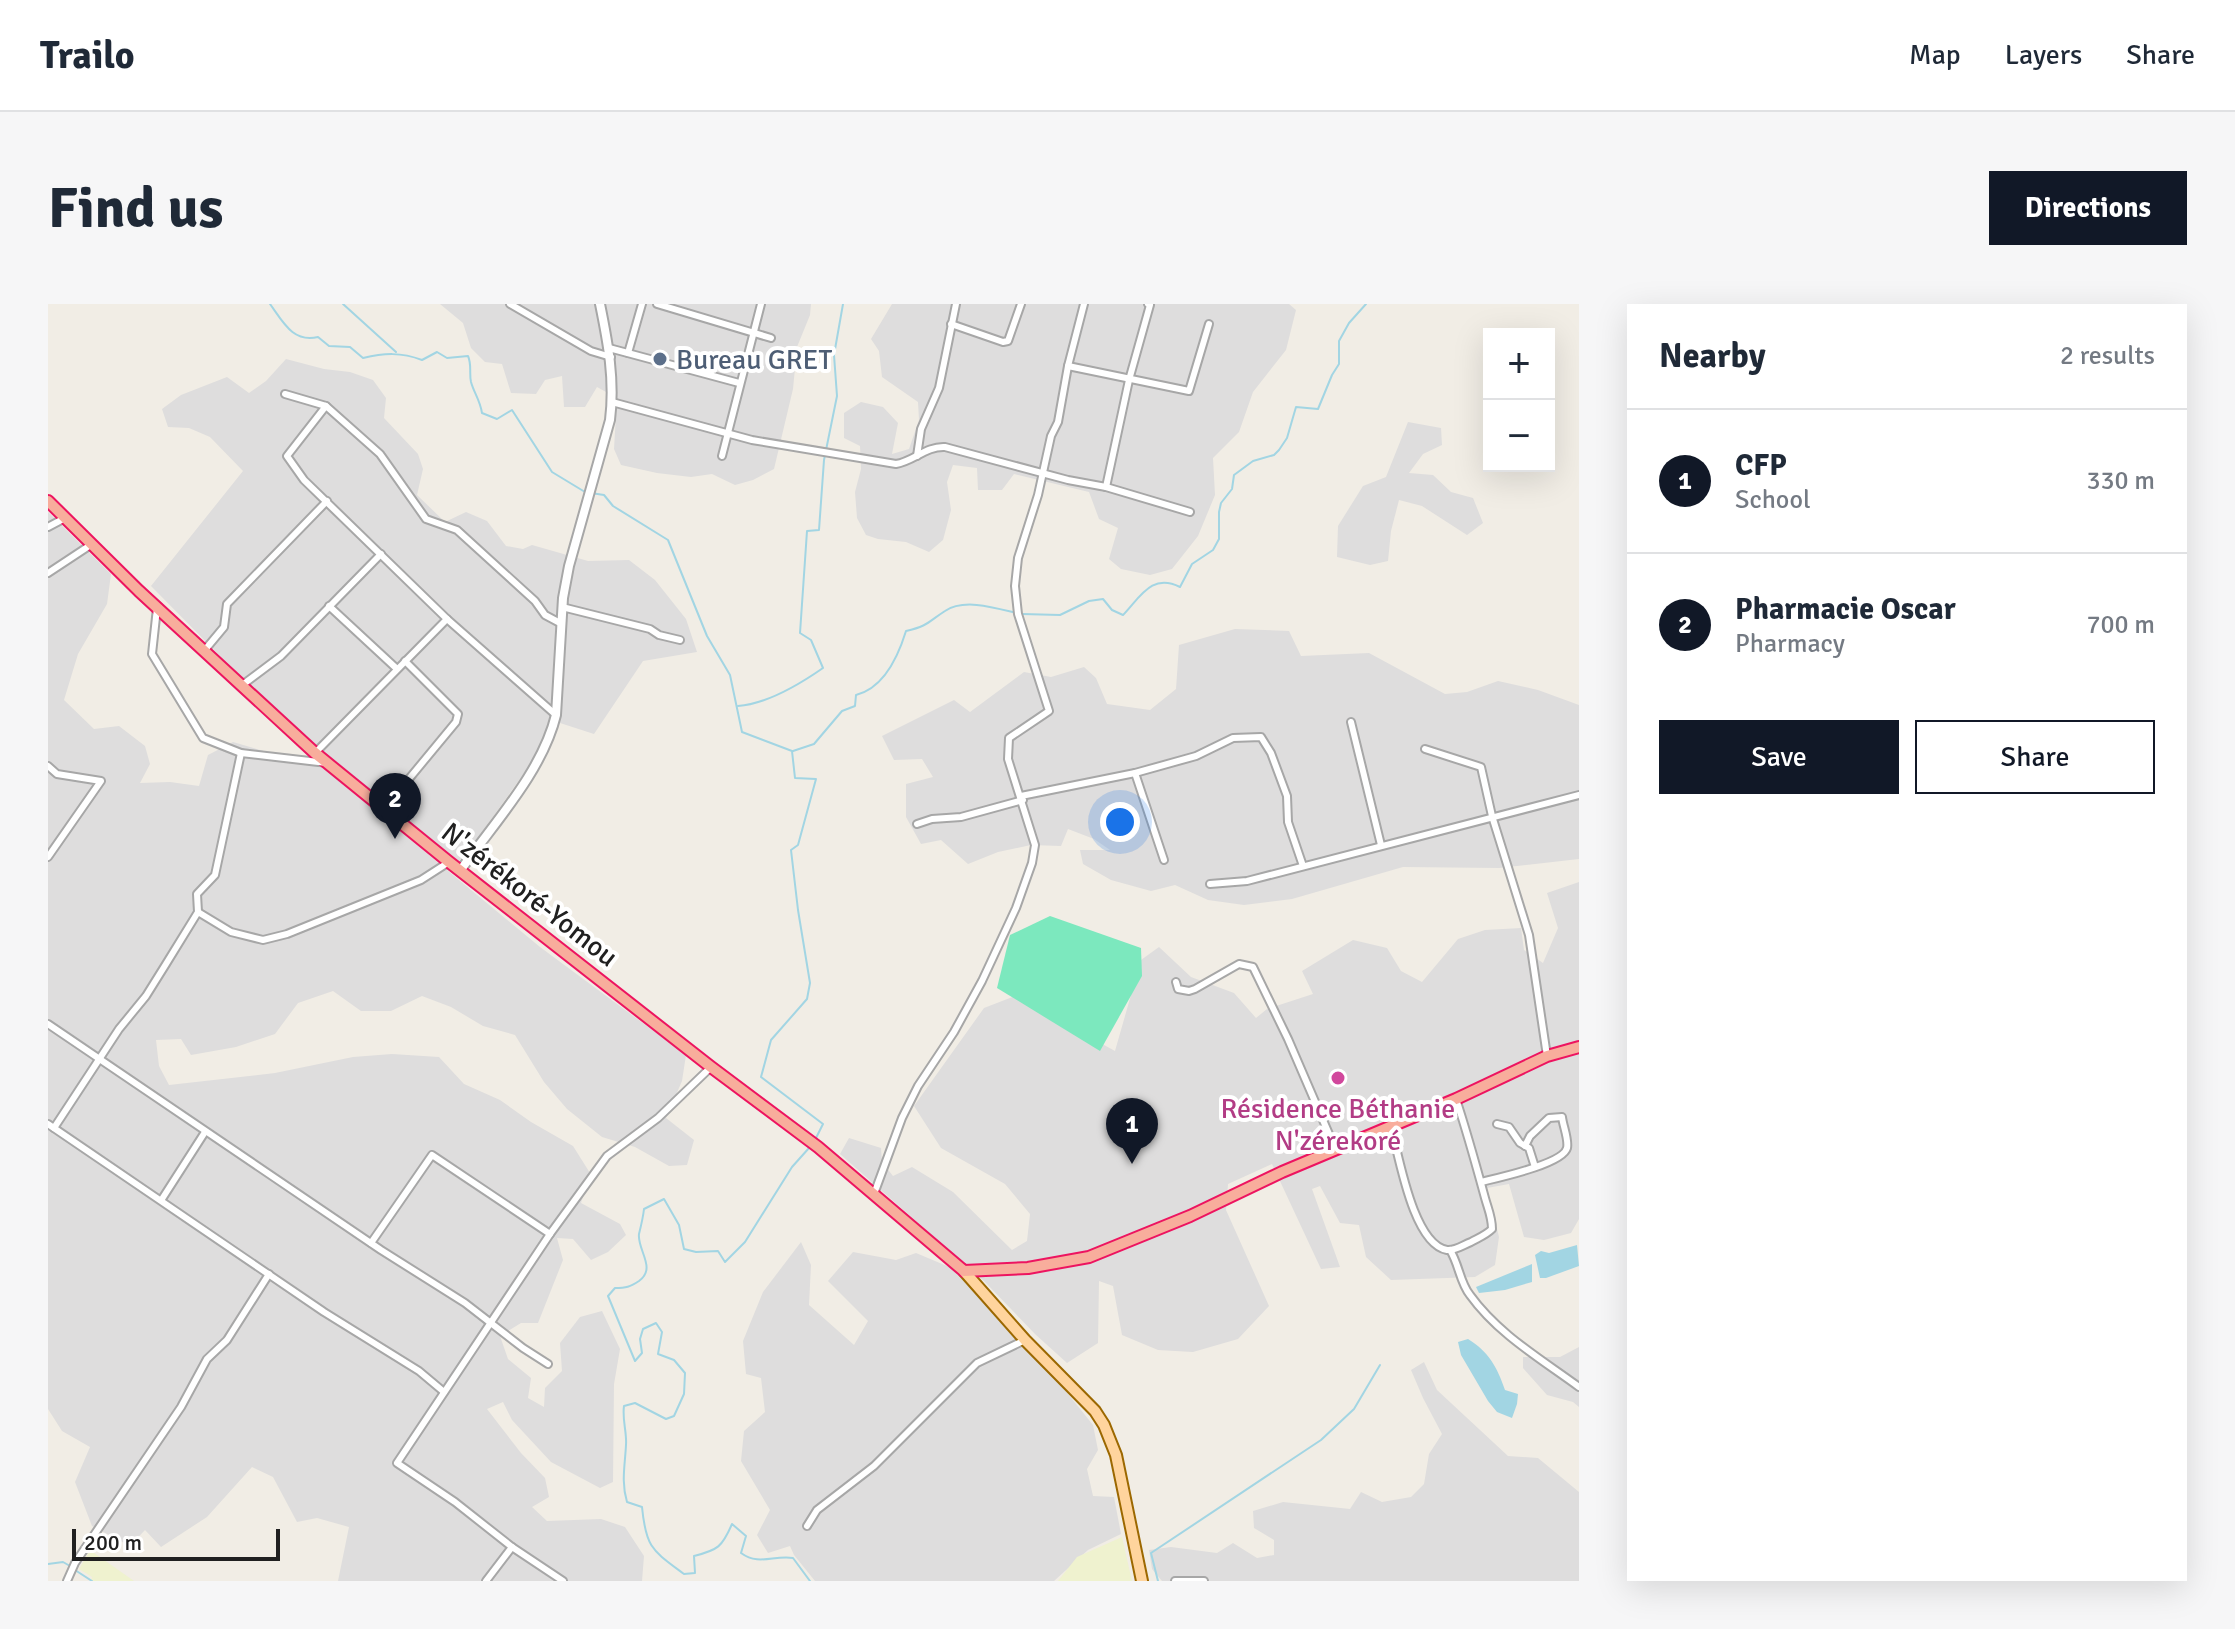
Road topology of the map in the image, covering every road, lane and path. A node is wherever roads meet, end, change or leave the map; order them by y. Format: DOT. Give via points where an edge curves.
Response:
graph roads {
  1 [pos="510,304"];
  2 [pos="600,304"];
  3 [pos="642,304"];
  4 [pos="657,304"];
  5 [pos="761,304"];
  6 [pos="956,304"];
  7 [pos="1021,304"];
  8 [pos="1084,304"];
  9 [pos="1148,304"];
  10 [pos="951,324"];
  11 [pos="1209,324"];
  12 [pos="754,333"];
  13 [pos="771,338"];
  14 [pos="610,352"];
  15 [pos="628,353"];
  16 [pos="1068,366"];
  17 [pos="1129,380"];
  18 [pos="739,383"];
  19 [pos="285,394"];
  20 [pos="612,402"];
  21 [pos="326,406"];
  22 [pos="728,434"];
  23 [pos="722,456"];
  24 [pos="917,456"];
  25 [pos="1042,472"];
  26 [pos="1106,487"];
  27 [pos="48,501"];
  28 [pos="327,501"];
  29 [pos="1190,512"];
  30 [pos="65,518"];
  31 [pos="48,527"];
  32 [pos="93,544"];
  33 [pos="381,554"];
  34 [pos="48,573"];
  35 [pos="329,606"];
  36 [pos="562,607"];
  37 [pos="157,608"];
  38 [pos="447,619"];
  39 [pos="560,623"];
  40 [pos="680,640"];
  41 [pos="204,651"];
  42 [pos="405,661"];
  43 [pos="397,669"];
  44 [pos="241,686"];
  45 [pos="556,715"];
  46 [pos="1351,722"];
  47 [pos="1425,749"];
  48 [pos="241,753"];
  49 [pos="315,753"];
  50 [pos="327,763"];
  51 [pos="48,766"];
  52 [pos="1135,773"];
  53 [pos="1579,795"];
  54 [pos="1022,798"];
  55 [pos="384,809"];
  56 [pos="1492,816"];
  57 [pos="917,824"];
  58 [pos="1381,845"];
  59 [pos="48,857"];
  60 [pos="1164,860"];
  61 [pos="449,862"];
  62 [pos="1303,866"];
  63 [pos="460,871"];
  64 [pos="1210,884"];
  65 [pos="198,912"];
  66 [pos="1176,982"];
  67 [pos="48,1024"];
  68 [pos="1579,1047"];
  69 [pos="1547,1056"];
  70 [pos="100,1059"];
  71 [pos="711,1067"];
  72 [pos="1456,1099"];
  73 [pos="1497,1124"];
  74 [pos="51,1126"];
  75 [pos="1391,1127"];
  76 [pos="205,1132"];
  77 [pos="1525,1146"];
  78 [pos="1335,1148"];
  79 [pos="1535,1167"];
  80 [pos="1481,1182"];
  81 [pos="874,1194"];
  82 [pos="162,1199"];
  83 [pos="550,1234"];
  84 [pos="371,1243"];
  85 [pos="1450,1250"];
  86 [pos="964,1271"];
  87 [pos="269,1274"];
  88 [pos="492,1322"];
  89 [pos="1025,1340"];
  90 [pos="548,1364"];
  91 [pos="1579,1387"];
  92 [pos="444,1392"];
  93 [pos="807,1526"];
  94 [pos="512,1547"];
  95 [pos="67,1581"];
  96 [pos="486,1581"];
  97 [pos="563,1581"];
  98 [pos="1142,1581"];
  99 [pos="1175,1581"];
  100 [pos="1204,1581"];
  1 -- 14 [label="street" via="591,351"];
  2 -- 14 [label="street"];
  3 -- 15 [label="street"];
  4 -- 12 [label="street"];
  5 -- 12 [label="street"];
  6 -- 10 [label="street"];
  7 -- 10 [label="street" via="1008,341"];
  8 -- 16 [label="street"];
  9 -- 17 [label="street"];
  10 -- 24 [label="street" via="939,388 921,429"];
  11 -- 17 [label="street" via="1189,391"];
  12 -- 13 [label="street"];
  12 -- 18 [label="street"];
  14 -- 15 [label="street"];
  14 -- 20 [label="street"];
  15 -- 18 [label="street"];
  16 -- 17 [label="street"];
  16 -- 25 [label="street"];
  17 -- 26 [label="street"];
  18 -- 22 [label="street"];
  19 -- 21 [label="street"];
  20 -- 22 [label="street"];
  20 -- 36 [label="street"];
  21 -- 28 [label="street" via="287,456"];
  21 -- 39 [label="street" via="380,454 426,519 457,530 545,615"];
  22 -- 23 [label="street"];
  22 -- 24 [label="street" via="887,463"];
  24 -- 25 [label="street" via="945,447"];
  25 -- 26 [label="street"];
  25 -- 54 [label="street" via="1015,586 1018,614 1049,711 1009,738 1008,759"];
  26 -- 29 [label="street"];
  27 -- 30 [label="highway, N'zérékoré-Yomou"];
  28 -- 33 [label="street"];
  28 -- 41 [label="street" via="227,604 224,627"];
  30 -- 31 [label="street"];
  30 -- 32 [label="highway, N'zérékoré-Yomou"];
  32 -- 34 [label="street"];
  32 -- 37 [label="highway, N'zérékoré-Yomou"];
  33 -- 35 [label="street"];
  33 -- 38 [label="street"];
  35 -- 43 [label="street"];
  35 -- 44 [label="street" via="281,656"];
  36 -- 39 [label="street"];
  36 -- 40 [label="street"];
  37 -- 41 [label="highway, N'zérékoré-Yomou"];
  37 -- 48 [label="street" via="152,654 203,738"];
  38 -- 42 [label="street"];
  38 -- 45 [label="street"];
  39 -- 45 [label="street"];
  41 -- 44 [label="highway, N'zérékoré-Yomou"];
  42 -- 43 [label="street"];
  42 -- 55 [label="street" via="458,714"];
  43 -- 49 [label="street"];
  44 -- 49 [label="highway, N'zérékoré-Yomou"];
  45 -- 63 [label="street" via="542,757"];
  46 -- 58 [label="street"];
  47 -- 56 [label="street" via="1481,767"];
  48 -- 50 [label="street"];
  48 -- 65 [label="street" via="215,875 197,894"];
  49 -- 50 [label="highway, N'zérékoré-Yomou"];
  50 -- 55 [label="highway, N'zérékoré-Yomou"];
  51 -- 59 [label="street" via="57,774 101,781"];
  52 -- 54 [label="street"];
  52 -- 60 [label="street"];
  52 -- 62 [label="street" via="1196,756 1233,738 1261,737 1287,796 1288,822"];
  53 -- 56 [label="street"];
  54 -- 57 [label="street"];
  54 -- 81 [label="street" via="1035,845 1016,908 982,981 902,1118"];
  55 -- 61 [label="highway, N'zérékoré-Yomou"];
  56 -- 58 [label="street"];
  56 -- 69 [label="street" via="1529,935"];
  58 -- 62 [label="street"];
  61 -- 63 [label="highway, N'zérékoré-Yomou"];
  61 -- 65 [label="street" via="421,880 263,940 231,932"];
  62 -- 64 [label="street" via="1247,881"];
  63 -- 71 [label="highway, N'zérékoré-Yomou"];
  65 -- 70 [label="street"];
  66 -- 78 [label="street" via="1178,989 1189,991 1239,964 1253,967"];
  67 -- 70 [label="street"];
  68 -- 69 [label="highway"];
  69 -- 72 [label="highway"];
  70 -- 74 [label="street"];
  70 -- 76 [label="street"];
  71 -- 81 [label="highway, N'zérékoré-Yomou"];
  71 -- 83 [label="street" via="658,1118 607,1156"];
  72 -- 75 [label="highway"];
  72 -- 80 [label="street"];
  73 -- 77 [label="street" via="1509,1127"];
  74 -- 82 [label="street"];
  75 -- 78 [label="highway"];
  75 -- 85 [label="street" via="1417,1216 1435,1244"];
  76 -- 82 [label="street"];
  76 -- 84 [label="street"];
  77 -- 79 [label="street"];
  77 -- 79 [label="street" via="1549,1118 1562,1117 1567,1147 1563,1156"];
  78 -- 86 [label="highway" via="1089,1257 1028,1268"];
  79 -- 80 [label="street"];
  80 -- 85 [label="street" via="1492,1229"];
  81 -- 86 [label="highway, N'zérékoré-Yomou"];
  82 -- 87 [label="street"];
  83 -- 84 [label="street" via="432,1155"];
  83 -- 88 [label="street"];
  84 -- 88 [label="street"];
  85 -- 91 [label="street" via="1467,1292 1493,1324"];
  86 -- 89 [label="main road"];
  87 -- 92 [label="street"];
  87 -- 95 [label="street" via="227,1340 207,1359"];
  88 -- 90 [label="street"];
  88 -- 92 [label="street"];
  89 -- 93 [label="street" via="977,1363 874,1466 817,1510"];
  89 -- 98 [label="main road" via="1104,1425 1116,1455"];
  92 -- 94 [label="street" via="397,1463"];
  94 -- 96 [label="street"];
  94 -- 97 [label="street"];
  99 -- 100 [label="street"];
}
